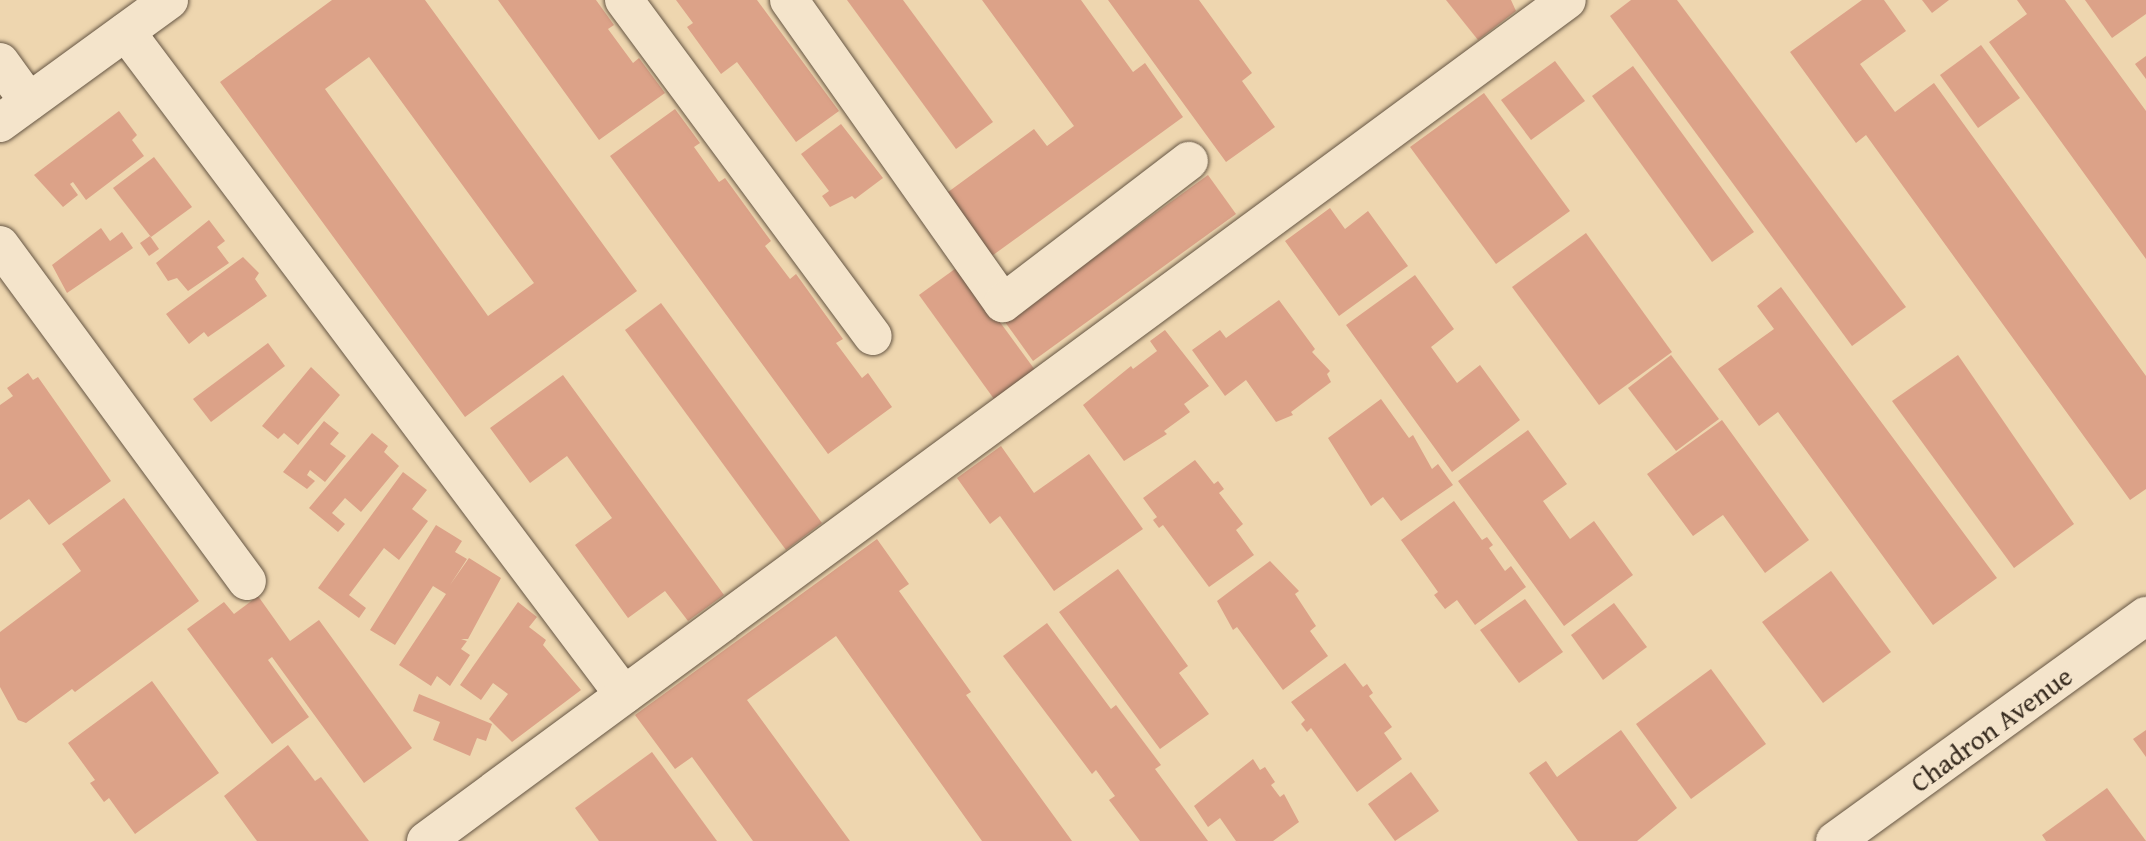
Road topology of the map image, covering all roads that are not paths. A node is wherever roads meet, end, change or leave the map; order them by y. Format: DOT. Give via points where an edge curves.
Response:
graph roads {
  1 [pos="169,0"];
  2 [pos="624,0"];
  3 [pos="789,0"];
  4 [pos="1567,0"];
  5 [pos="126,32"];
  6 [pos="0,62"];
  7 [pos="15,112"];
  8 [pos="1189,161"];
  9 [pos="0,245"];
  10 [pos="873,336"];
  11 [pos="247,581"];
  12 [pos="2146,616"];
  13 [pos="624,695"];
  14 [pos="1860,834"];
  15 [pos="426,841"];
  1 -- 5 [label="street"];
  2 -- 10 [label="street"];
  3 -- 8 [label="street" via="1003,303"];
  4 -- 13 [label="street"];
  5 -- 7 [label="street"];
  5 -- 13 [label="street"];
  6 -- 7 [label="street"];
  9 -- 11 [label="street"];
  12 -- 14 [label="street, Chadron Avenue"];
  13 -- 15 [label="street"];
}
